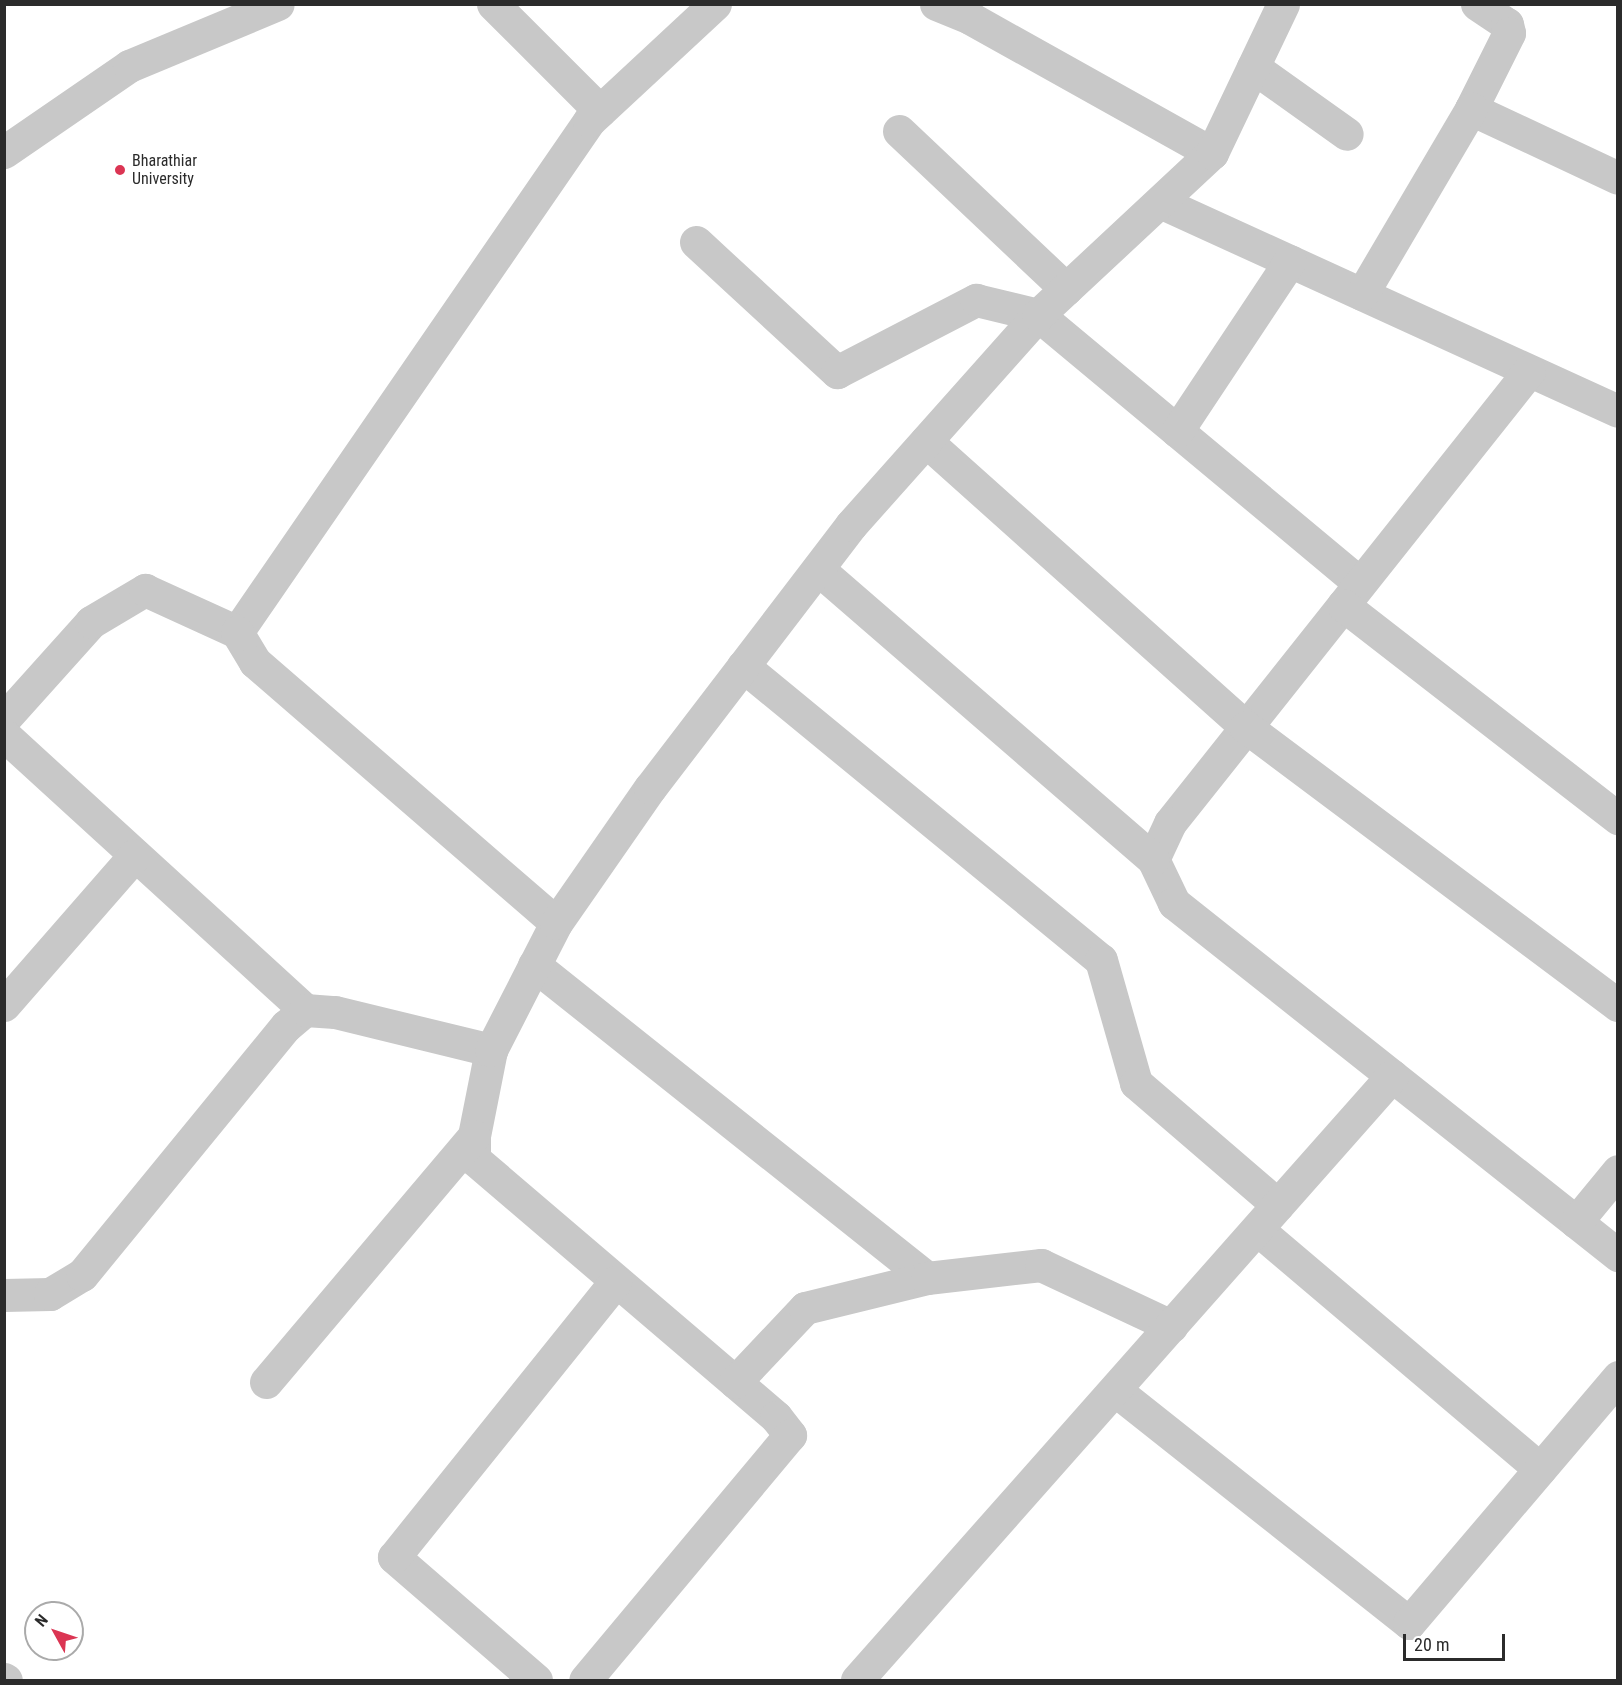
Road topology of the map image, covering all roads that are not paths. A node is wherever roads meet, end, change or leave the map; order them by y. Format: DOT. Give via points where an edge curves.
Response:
graph roads {
  1 [pos="278,4"];
  2 [pos="493,4"];
  3 [pos="715,4"];
  4 [pos="936,4"];
  5 [pos="1283,4"];
  6 [pos="1476,4"];
  7 [pos="1253,67"];
  8 [pos="1471,109"];
  9 [pos="600,111"];
  10 [pos="899,131"];
  11 [pos="1347,134"];
  12 [pos="4,152"];
  13 [pos="1212,153"];
  14 [pos="1617,178"];
  15 [pos="1160,202"];
  16 [pos="696,242"];
  17 [pos="1290,261"];
  18 [pos="1066,289"];
  19 [pos="1362,294"];
  20 [pos="1038,315"];
  21 [pos="1529,371"];
  22 [pos="1617,411"];
  23 [pos="1177,431"];
  24 [pos="926,441"];
  25 [pos="818,569"];
  26 [pos="1352,594"];
  27 [pos="237,632"];
  28 [pos="743,666"];
  29 [pos="4,719"];
  30 [pos="1246,727"];
  31 [pos="4,735"];
  32 [pos="1617,818"];
  33 [pos="135,855"];
  34 [pos="1154,859"];
  35 [pos="556,923"];
  36 [pos="534,965"];
  37 [pos="4,1005"];
  38 [pos="1617,1005"];
  39 [pos="305,1010"];
  40 [pos="491,1050"];
  41 [pos="1392,1076"];
  42 [pos="474,1136"];
  43 [pos="1617,1171"];
  44 [pos="1267,1217"];
  45 [pos="1576,1222"];
  46 [pos="1617,1255"];
  47 [pos="927,1278"];
  48 [pos="615,1282"];
  49 [pos="4,1295"];
  50 [pos="1171,1326"];
  51 [pos="1617,1377"];
  52 [pos="266,1382"];
  53 [pos="735,1382"];
  54 [pos="1115,1390"];
  55 [pos="1540,1469"];
  56 [pos="536,1680"];
  57 [pos="585,1680"];
  58 [pos="857,1680"];
  1 -- 12 [label="street" via="129,66"];
  2 -- 9 [label="street"];
  3 -- 9 [label="street"];
  4 -- 13 [label="street" via="970,18"];
  5 -- 7 [label="street"];
  6 -- 8 [label="street" via="1507,24 1509,33"];
  7 -- 11 [label="street"];
  7 -- 13 [label="street"];
  8 -- 14 [label="street"];
  8 -- 19 [label="street"];
  9 -- 27 [label="street"];
  10 -- 18 [label="street"];
  13 -- 15 [label="street"];
  15 -- 17 [label="street"];
  15 -- 18 [label="street"];
  16 -- 20 [label="street" via="837,372 976,300"];
  17 -- 19 [label="street"];
  17 -- 23 [label="street"];
  18 -- 20 [label="street"];
  19 -- 21 [label="street"];
  20 -- 23 [label="street"];
  20 -- 24 [label="street"];
  21 -- 22 [label="street"];
  21 -- 26 [label="street"];
  23 -- 26 [label="street"];
  24 -- 25 [label="street"];
  24 -- 30 [label="street"];
  25 -- 28 [label="street"];
  25 -- 34 [label="street"];
  26 -- 30 [label="street"];
  26 -- 32 [label="street"];
  27 -- 29 [label="street" via="146,590 91,622"];
  27 -- 35 [label="street" via="255,662"];
  28 -- 35 [label="street" via="650,788"];
  28 -- 44 [label="street" via="1101,960 1136,1083"];
  30 -- 34 [label="street" via="1170,823"];
  30 -- 38 [label="street"];
  31 -- 33 [label="street"];
  33 -- 37 [label="street"];
  33 -- 39 [label="street"];
  34 -- 41 [label="street" via="1173,903"];
  35 -- 36 [label="street"];
  36 -- 40 [label="street"];
  36 -- 47 [label="street"];
  39 -- 40 [label="street" via="335,1012"];
  39 -- 49 [label="street" via="286,1026 82,1275 50,1294"];
  40 -- 42 [label="street"];
  41 -- 44 [label="street"];
  41 -- 45 [label="street"];
  42 -- 48 [label="street" via="474,1159 491,1178"];
  42 -- 52 [label="street"];
  43 -- 45 [label="street"];
  44 -- 50 [label="street"];
  44 -- 55 [label="street"];
  45 -- 46 [label="street"];
  47 -- 50 [label="street" via="1041,1265"];
  47 -- 53 [label="street" via="805,1308"];
  48 -- 53 [label="street"];
  48 -- 56 [label="street" via="394,1557"];
  50 -- 54 [label="street"];
  51 -- 55 [label="street"];
  53 -- 57 [label="street" via="776,1417 790,1435"];
  54 -- 55 [label="street" via="1409,1623"];
  54 -- 58 [label="street"];
}
